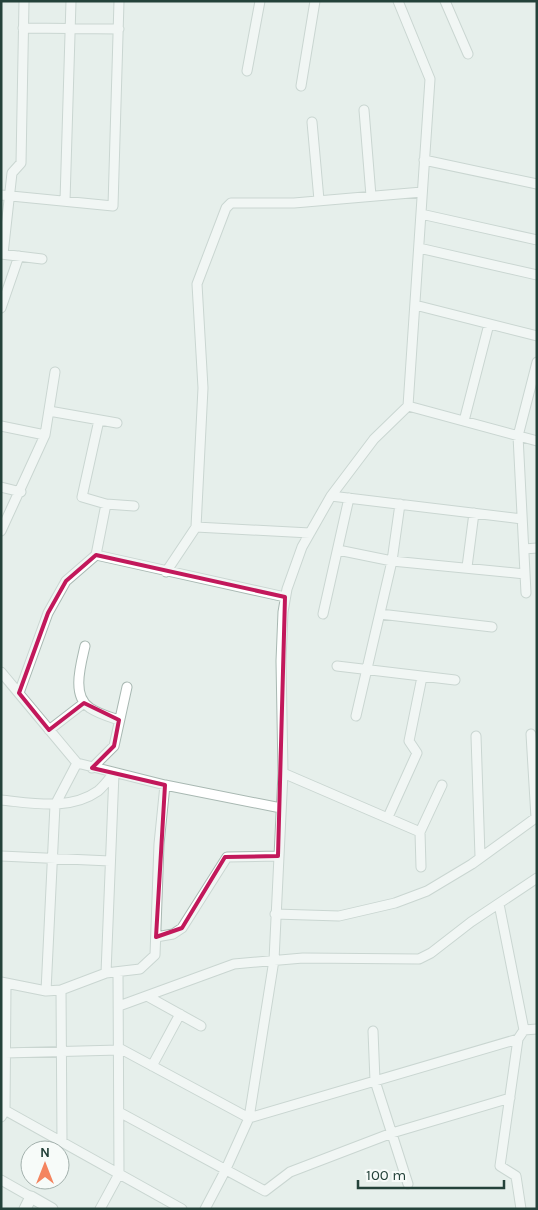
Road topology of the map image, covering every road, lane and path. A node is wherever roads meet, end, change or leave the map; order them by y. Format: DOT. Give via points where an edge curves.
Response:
graph roads {
  1 [pos="24,1"];
  2 [pos="71,1"];
  3 [pos="120,1"];
  4 [pos="260,1"];
  5 [pos="315,1"];
  6 [pos="398,1"];
  7 [pos="444,1"];
  8 [pos="23,28"];
  9 [pos="119,29"];
  10 [pos="70,30"];
  11 [pos="468,54"];
  12 [pos="247,71"];
  13 [pos="302,86"];
  14 [pos="364,110"];
  15 [pos="312,122"];
  16 [pos="424,160"];
  17 [pos="537,184"];
  18 [pos="422,192"];
  19 [pos="5,195"];
  20 [pos="371,196"];
  21 [pos="319,200"];
  22 [pos="65,201"];
  23 [pos="421,214"];
  24 [pos="537,240"];
  25 [pos="419,248"];
  26 [pos="2,254"];
  27 [pos="20,256"];
  28 [pos="42,259"];
  29 [pos="537,275"];
  30 [pos="415,305"];
  31 [pos="1,308"];
  32 [pos="489,324"];
  33 [pos="537,336"];
  34 [pos="537,362"];
  35 [pos="55,372"];
  36 [pos="533,394"];
  37 [pos="408,406"];
  38 [pos="49,411"];
  39 [pos="99,420"];
  40 [pos="464,421"];
  41 [pos="117,423"];
  42 [pos="1,426"];
  43 [pos="45,435"];
  44 [pos="518,436"];
  45 [pos="537,441"];
  46 [pos="1,487"];
  47 [pos="21,492"];
  48 [pos="331,496"];
  49 [pos="350,498"];
  50 [pos="106,504"];
  51 [pos="400,504"];
  52 [pos="134,506"];
  53 [pos="474,513"];
  54 [pos="522,519"];
  55 [pos="196,527"];
  56 [pos="1,531"];
  57 [pos="310,533"];
  58 [pos="537,548"];
  59 [pos="524,549"];
  60 [pos="338,550"];
  61 [pos="96,555"];
  62 [pos="392,561"];
  63 [pos="467,567"];
  64 [pos="166,572"];
  65 [pos="525,574"];
  66 [pos="526,593"];
  67 [pos="286,597"];
  68 [pos="323,614"];
  69 [pos="380,614"];
  70 [pos="492,626"];
  71 [pos="85,646"];
  72 [pos="337,666"];
  73 [pos="367,670"];
  74 [pos="1,672"];
  75 [pos="422,676"];
  76 [pos="454,680"];
  77 [pos="127,687"];
  78 [pos="19,693"];
  79 [pos="84,703"];
  80 [pos="356,716"];
  81 [pos="119,720"];
  82 [pos="48,730"];
  83 [pos="531,734"];
  84 [pos="476,736"];
  85 [pos="77,763"];
  86 [pos="92,768"];
  87 [pos="283,773"];
  88 [pos="114,774"];
  89 [pos="165,785"];
  90 [pos="442,785"];
  91 [pos="1,800"];
  92 [pos="55,805"];
  93 [pos="281,808"];
  94 [pos="388,817"];
  95 [pos="536,817"];
  96 [pos="420,832"];
  97 [pos="1,856"];
  98 [pos="278,856"];
  99 [pos="480,856"];
  100 [pos="52,860"];
  101 [pos="110,861"];
  102 [pos="420,867"];
  103 [pos="537,878"];
  104 [pos="499,904"];
  105 [pos="275,914"];
  106 [pos="156,937"];
  107 [pos="274,960"];
  108 [pos="118,972"];
  109 [pos="106,974"];
  110 [pos="4,983"];
  111 [pos="61,990"];
  112 [pos="46,991"];
  113 [pos="147,996"];
  114 [pos="118,1006"];
  115 [pos="180,1014"];
  116 [pos="201,1026"];
  117 [pos="537,1029"];
  118 [pos="524,1030"];
  119 [pos="373,1031"];
  120 [pos="518,1039"];
  121 [pos="4,1048"];
  122 [pos="119,1049"];
  123 [pos="61,1052"];
  124 [pos="152,1066"];
  125 [pos="375,1081"];
  126 [pos="510,1098"];
  127 [pos="2,1112"];
  128 [pos="119,1112"];
  129 [pos="250,1118"];
  130 [pos="392,1133"];
  131 [pos="58,1140"];
  132 [pos="62,1140"];
  133 [pos="70,1146"];
  134 [pos="226,1171"];
  135 [pos="119,1174"];
  136 [pos="1,1180"];
  137 [pos="408,1184"];
  138 [pos="32,1197"];
  139 [pos="25,1209"];
  140 [pos="52,1209"];
  141 [pos="100,1209"];
  142 [pos="182,1209"];
  143 [pos="205,1209"];
  144 [pos="521,1209"];
  1 -- 8 [label="street"];
  2 -- 10 [label="street"];
  3 -- 9 [label="street"];
  4 -- 12 [label="street"];
  5 -- 13 [label="street"];
  6 -- 16 [label="street" via="430,78"];
  7 -- 11 [label="street"];
  8 -- 10 [label="street"];
  8 -- 19 [label="street" via="21,164 12,173"];
  9 -- 10 [label="street"];
  9 -- 22 [label="street" via="114,206"];
  10 -- 22 [label="street"];
  14 -- 20 [label="street"];
  15 -- 21 [label="street"];
  16 -- 17 [label="street"];
  16 -- 18 [label="street"];
  18 -- 20 [label="street"];
  18 -- 23 [label="street"];
  19 -- 22 [label="street"];
  19 -- 26 [label="street"];
  20 -- 21 [label="street"];
  21 -- 55 [label="street" via="231,203 226,208 197,284 203,388"];
  23 -- 24 [label="street"];
  23 -- 25 [label="street"];
  25 -- 29 [label="street"];
  25 -- 30 [label="street"];
  26 -- 27 [label="street"];
  27 -- 28 [label="street"];
  27 -- 31 [label="street"];
  30 -- 32 [label="street"];
  30 -- 37 [label="street"];
  32 -- 33 [label="street"];
  32 -- 40 [label="street"];
  34 -- 36 [label="street"];
  35 -- 38 [label="street"];
  36 -- 44 [label="street"];
  37 -- 40 [label="street"];
  37 -- 48 [label="street" via="374,439"];
  38 -- 39 [label="street"];
  38 -- 43 [label="street"];
  39 -- 41 [label="street"];
  39 -- 50 [label="street" via="82,497"];
  40 -- 44 [label="street"];
  42 -- 43 [label="street"];
  43 -- 47 [label="street"];
  44 -- 45 [label="street"];
  44 -- 54 [label="street"];
  46 -- 47 [label="street"];
  47 -- 56 [label="street"];
  48 -- 49 [label="street"];
  48 -- 57 [label="street"];
  49 -- 51 [label="street"];
  49 -- 60 [label="street"];
  50 -- 52 [label="street"];
  50 -- 61 [label="street"];
  51 -- 53 [label="street"];
  51 -- 62 [label="street"];
  53 -- 54 [label="street"];
  53 -- 63 [label="street"];
  54 -- 59 [label="street"];
  55 -- 57 [label="street"];
  55 -- 64 [label="street"];
  57 -- 67 [label="street" via="302,547"];
  58 -- 59 [label="street"];
  59 -- 65 [label="street"];
  60 -- 62 [label="street"];
  60 -- 68 [label="street"];
  61 -- 64 [label="street"];
  61 -- 78 [label="street" via="66,581 48,613"];
  62 -- 63 [label="street"];
  62 -- 69 [label="street"];
  63 -- 65 [label="street"];
  64 -- 67 [label="street"];
  65 -- 66 [label="street"];
  67 -- 87 [label="street" via="281,661"];
  69 -- 70 [label="street"];
  69 -- 73 [label="street"];
  71 -- 79 [label="street" via="79,688"];
  72 -- 73 [label="street"];
  73 -- 75 [label="street"];
  73 -- 80 [label="street"];
  74 -- 78 [label="street"];
  75 -- 76 [label="street"];
  75 -- 94 [label="street" via="409,742 417,754"];
  77 -- 81 [label="street"];
  78 -- 82 [label="street"];
  79 -- 81 [label="street" via="90,709"];
  79 -- 82 [label="street"];
  81 -- 86 [label="street" via="114,746"];
  82 -- 85 [label="street"];
  83 -- 95 [label="street"];
  84 -- 99 [label="street"];
  85 -- 86 [label="street"];
  85 -- 92 [label="street"];
  86 -- 88 [label="street"];
  87 -- 93 [label="street"];
  87 -- 94 [label="street"];
  88 -- 89 [label="street"];
  88 -- 92 [label="street" via="97,791 79,800"];
  88 -- 101 [label="street"];
  89 -- 93 [label="street"];
  89 -- 106 [label="street" via="159,844"];
  90 -- 96 [label="street"];
  91 -- 92 [label="street"];
  92 -- 100 [label="street"];
  93 -- 98 [label="street"];
  94 -- 96 [label="street"];
  95 -- 99 [label="street"];
  96 -- 102 [label="street"];
  97 -- 100 [label="street"];
  98 -- 105 [label="street"];
  98 -- 106 [label="street" via="227,857 182,928 173,934"];
  99 -- 105 [label="street" via="427,891 395,903 339,916"];
  100 -- 101 [label="street"];
  100 -- 112 [label="street"];
  101 -- 109 [label="street"];
  103 -- 104 [label="street"];
  104 -- 107 [label="street" via="419,959"];
  104 -- 118 [label="street"];
  105 -- 107 [label="street"];
  106 -- 108 [label="street" via="155,955 140,969"];
  107 -- 113 [label="street" via="234,964"];
  107 -- 129 [label="street"];
  108 -- 109 [label="street"];
  108 -- 114 [label="street"];
  109 -- 111 [label="street"];
  110 -- 112 [label="street"];
  110 -- 121 [label="street"];
  111 -- 112 [label="street"];
  111 -- 123 [label="street"];
  113 -- 114 [label="street"];
  113 -- 115 [label="street"];
  114 -- 122 [label="street"];
  115 -- 116 [label="street"];
  115 -- 124 [label="street"];
  117 -- 118 [label="street"];
  118 -- 120 [label="street"];
  119 -- 125 [label="street"];
  120 -- 125 [label="street"];
  120 -- 126 [label="street"];
  121 -- 123 [label="street"];
  121 -- 127 [label="street"];
  122 -- 123 [label="street"];
  122 -- 124 [label="street"];
  122 -- 128 [label="street"];
  123 -- 132 [label="street"];
  124 -- 129 [label="street"];
  125 -- 129 [label="street"];
  125 -- 130 [label="street"];
  126 -- 130 [label="street"];
  126 -- 144 [label="street" via="500,1166 516,1176"];
  127 -- 131 [label="street"];
  128 -- 134 [label="street"];
  128 -- 135 [label="street"];
  129 -- 134 [label="street"];
  130 -- 134 [label="street" via="290,1172 265,1191"];
  130 -- 137 [label="street"];
  133 -- 135 [label="street"];
  134 -- 143 [label="street"];
  135 -- 141 [label="street"];
  135 -- 142 [label="street"];
  136 -- 138 [label="street"];
  138 -- 139 [label="street"];
  138 -- 140 [label="street"];
}
